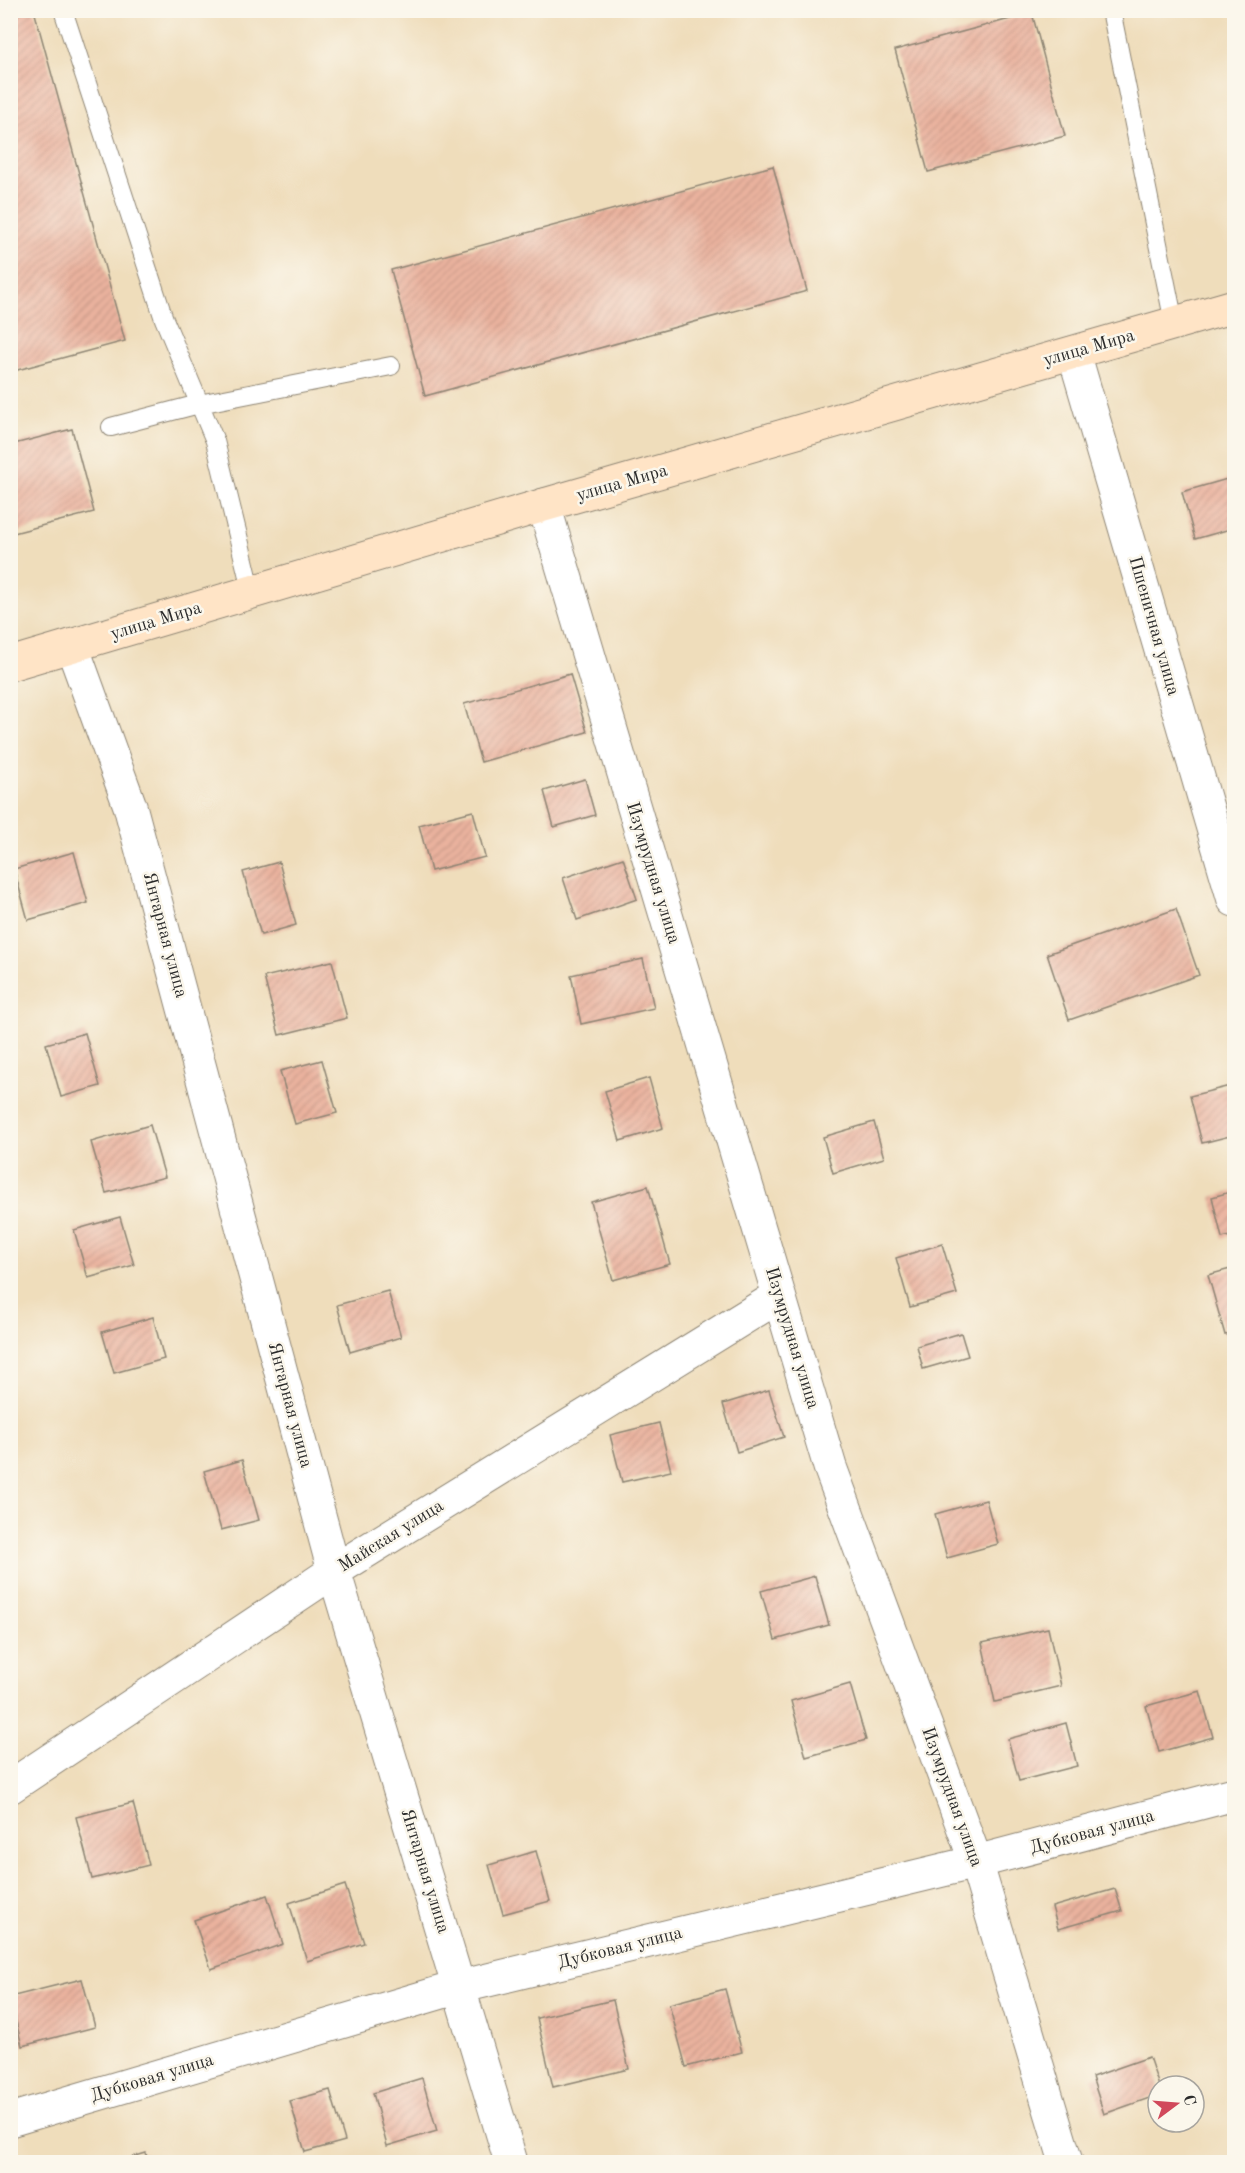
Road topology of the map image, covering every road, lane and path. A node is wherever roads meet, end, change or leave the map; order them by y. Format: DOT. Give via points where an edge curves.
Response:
graph roads {
  1 [pos="63,10"];
  2 [pos="1112,10"];
  3 [pos="1234,306"];
  4 [pos="1174,323"];
  5 [pos="1074,353"];
  6 [pos="391,366"];
  7 [pos="199,404"];
  8 [pos="111,427"];
  9 [pos="544,505"];
  10 [pos="252,593"];
  11 [pos="72,646"];
  12 [pos="10,664"];
  13 [pos="1234,900"];
  14 [pos="779,1296"];
  15 [pos="334,1571"];
  16 [pos="10,1787"];
  17 [pos="1234,1794"];
  18 [pos="976,1862"];
  19 [pos="459,1987"];
  20 [pos="10,2120"];
  21 [pos="511,2163"];
  22 [pos="1066,2163"];
  1 -- 7 [label="lane" via="164,319"];
  2 -- 4 [label="lane"];
  3 -- 4 [label="main road, улица Мира"];
  4 -- 5 [label="main road, улица Мира"];
  5 -- 9 [label="main road, улица Мира"];
  5 -- 13 [label="street, Пшеничная улица"];
  6 -- 7 [label="lane"];
  7 -- 8 [label="lane"];
  7 -- 10 [label="lane" via="215,441"];
  9 -- 10 [label="main road, улица Мира"];
  9 -- 14 [label="street, Изумрудная улица"];
  10 -- 11 [label="main road, улица Мира"];
  11 -- 12 [label="main road, улица Мира"];
  11 -- 15 [label="street, Янтарная улица" via="130,806"];
  14 -- 15 [label="street, Майская улица"];
  14 -- 18 [label="street, Изумрудная улица" via="830,1467"];
  15 -- 16 [label="street, Майская улица"];
  15 -- 19 [label="street, Янтарная улица"];
  17 -- 18 [label="street, Дубковая улица"];
  18 -- 19 [label="street, Дубковая улица"];
  18 -- 22 [label="street, Изумрудная улица"];
  19 -- 20 [label="street, Дубковая улица"];
  19 -- 21 [label="street, Янтарная улица"];
}
